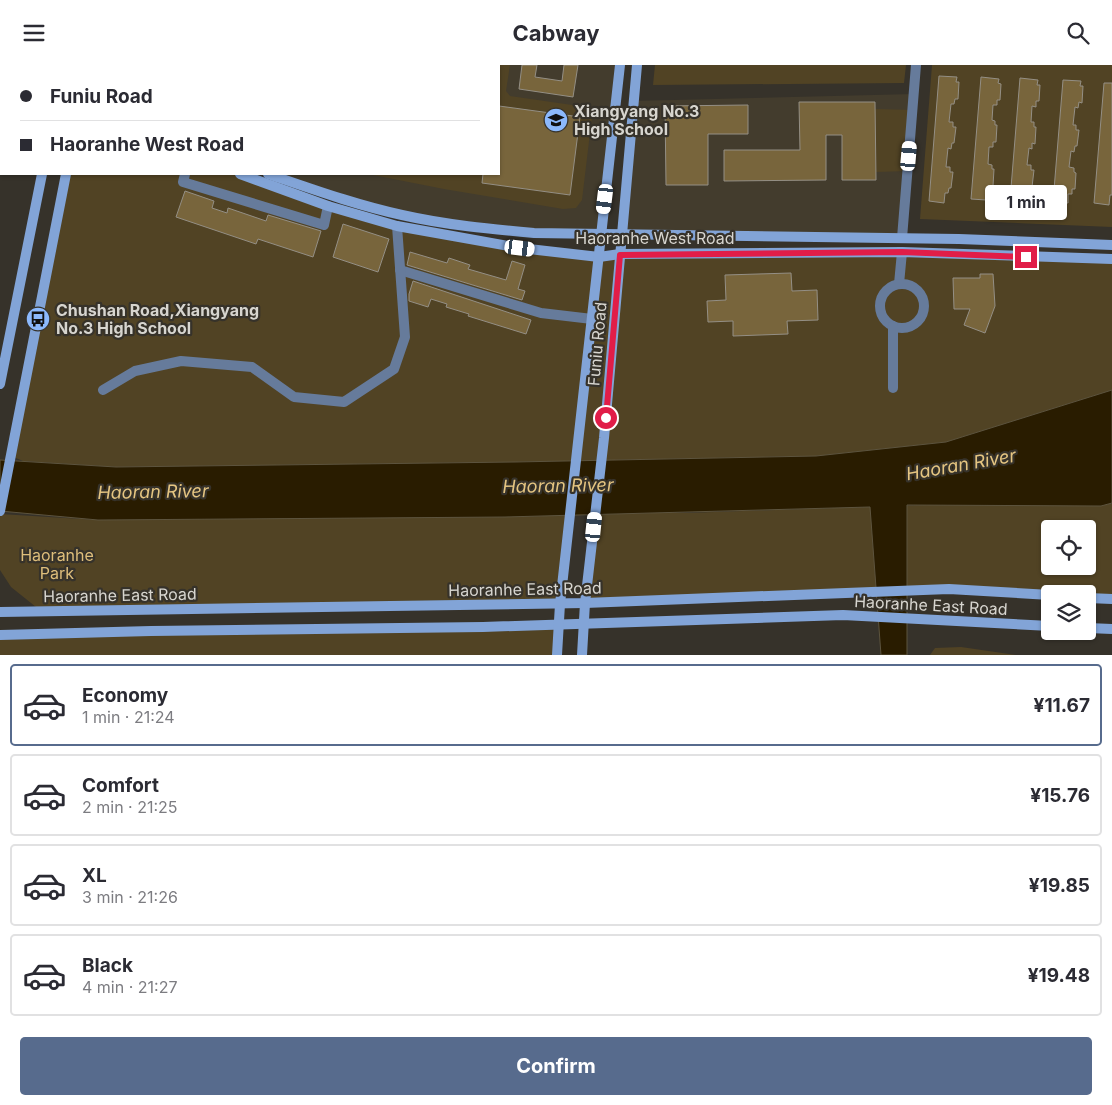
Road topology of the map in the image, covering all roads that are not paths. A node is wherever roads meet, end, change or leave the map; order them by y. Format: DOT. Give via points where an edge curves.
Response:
graph roads {
  1 [pos="620,65"];
  2 [pos="637,65"];
  3 [pos="916,65"];
  4 [pos="42,175"];
  5 [pos="186,175"];
  6 [pos="243,175"];
  7 [pos="271,175"];
  8 [pos="65,179"];
  9 [pos="328,206"];
  10 [pos="397,226"];
  11 [pos="601,234"];
  12 [pos="623,234"];
  13 [pos="902,238"];
  14 [pos="1112,245"];
  15 [pos="902,252"];
  16 [pos="620,255"];
  17 [pos="599,257"];
  18 [pos="1112,259"];
  19 [pos="400,270"];
  20 [pos="899,284"];
  21 [pos="592,319"];
  22 [pos="894,326"];
  23 [pos="0,384"];
  24 [pos="893,388"];
  25 [pos="103,391"];
  26 [pos="0,511"];
  27 [pos="1041,594"];
  28 [pos="1096,598"];
  29 [pos="1112,599"];
  30 [pos="585,603"];
  31 [pos="560,604"];
  32 [pos="0,612"];
  33 [pos="559,624"];
  34 [pos="585,624"];
  35 [pos="1041,626"];
  36 [pos="1096,628"];
  37 [pos="1112,629"];
  38 [pos="0,635"];
  39 [pos="557,655"];
  40 [pos="582,655"];
  1 -- 11 [label="street"];
  2 -- 12 [label="street, Funiu Road"];
  3 -- 13 [label="street"];
  4 -- 23 [label="street"];
  5 -- 9 [label="street" via="182,182 324,225"];
  6 -- 9 [label="street, Haoranhe West Road"];
  7 -- 11 [label="street, Haoranhe West Road" via="333,197 403,215 534,233"];
  8 -- 26 [label="street"];
  9 -- 10 [label="street, Haoranhe West Road"];
  10 -- 17 [label="street, Haoranhe West Road" via="520,248"];
  10 -- 19 [label="street"];
  11 -- 12 [label="street, Haoranhe West Road"];
  11 -- 17 [label="street"];
  12 -- 13 [label="street, Haoranhe West Road"];
  12 -- 16 [label="street, Funiu Road"];
  13 -- 14 [label="street, Haoranhe West Road"];
  15 -- 16 [label="street, Haoranhe West Road"];
  15 -- 18 [label="street, Haoranhe West Road"];
  15 -- 20 [label="street"];
  16 -- 17 [label="street, Haoranhe West Road"];
  16 -- 30 [label="street, Funiu Road"];
  17 -- 21 [label="street"];
  19 -- 21 [label="street" via="541,313"];
  19 -- 25 [label="street" via="405,337 394,369 344,402 294,397 252,367 181,361 135,371"];
  20 -- 22 [label="street" via="886,290 880,303 883,317"];
  20 -- 22 [label="street" via="906,284 918,292 923,312 914,324 900,328"];
  21 -- 31 [label="street"];
  22 -- 24 [label="street"];
  27 -- 30 [label="street, Haoranhe East Road" via="949,589"];
  28 -- 29 [label="street"];
  30 -- 31 [label="street, Haoranhe East Road"];
  30 -- 34 [label="street, Funiu Road"];
  31 -- 32 [label="street, Haoranhe East Road"];
  31 -- 33 [label="street"];
  33 -- 34 [label="street, Haoranhe East Road"];
  33 -- 38 [label="street, Haoranhe East Road"];
  33 -- 39 [label="street"];
  34 -- 35 [label="street, Haoranhe East Road" via="843,615"];
  34 -- 40 [label="street, Funiu Road"];
  36 -- 37 [label="street"];
}
